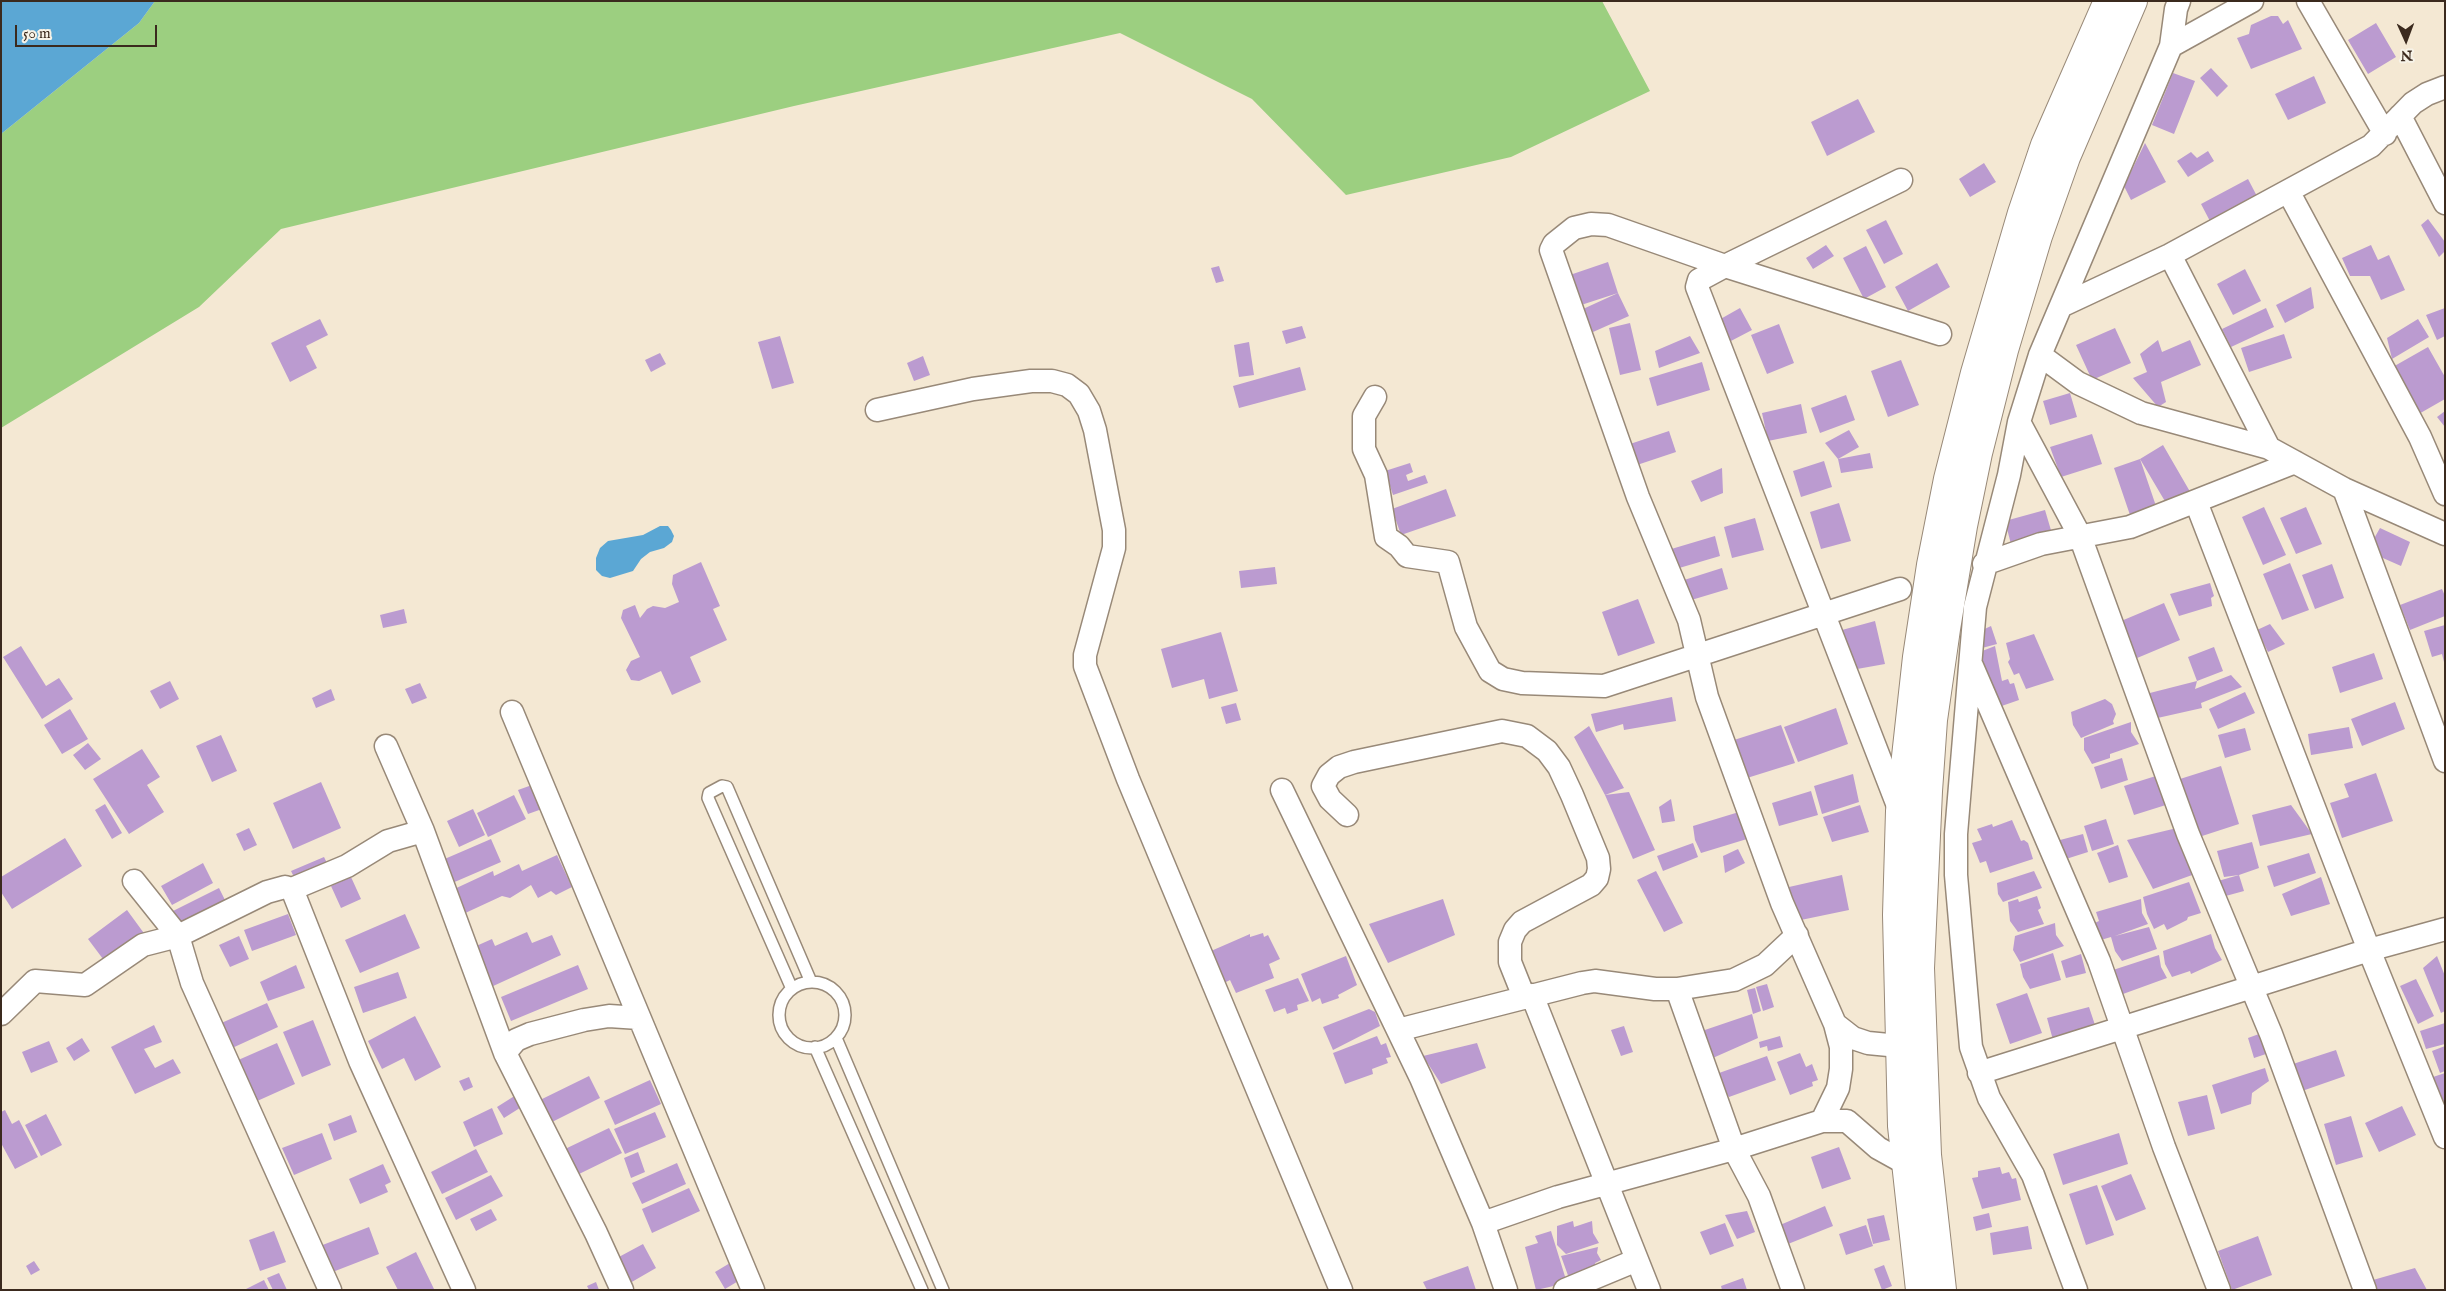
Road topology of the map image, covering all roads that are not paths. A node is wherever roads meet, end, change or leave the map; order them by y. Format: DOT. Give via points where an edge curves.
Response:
graph roads {
  1 [pos="2108,1"];
  2 [pos="2133,1"];
  3 [pos="2179,1"];
  4 [pos="2252,1"];
  5 [pos="2308,1"];
  6 [pos="2171,46"];
  7 [pos="2445,88"];
  8 [pos="2400,116"];
  9 [pos="2385,134"];
  10 [pos="1901,180"];
  11 [pos="2288,191"];
  12 [pos="2445,203"];
  13 [pos="2170,254"];
  14 [pos="1725,266"];
  15 [pos="2061,306"];
  16 [pos="1940,334"];
  17 [pos="2040,355"];
  18 [pos="1375,397"];
  19 [pos="877,410"];
  20 [pos="2019,422"];
  21 [pos="2270,448"];
  22 [pos="2295,462"];
  23 [pos="2344,489"];
  24 [pos="2445,494"];
  25 [pos="2196,502"];
  26 [pos="2445,534"];
  27 [pos="2080,536"];
  28 [pos="1984,564"];
  29 [pos="1900,589"];
  30 [pos="1823,614"];
  31 [pos="1699,654"];
  32 [pos="1970,662"];
  33 [pos="512,712"];
  34 [pos="386,746"];
  35 [pos="2445,761"];
  36 [pos="1282,790"];
  37 [pos="1900,811"];
  38 [pos="1347,815"];
  39 [pos="423,832"];
  40 [pos="134,881"];
  41 [pos="292,889"];
  42 [pos="2445,929"];
  43 [pos="1797,935"];
  44 [pos="178,936"];
  45 [pos="2369,950"];
  46 [pos="811,982"];
  47 [pos="2251,986"];
  48 [pos="792,989"];
  49 [pos="1677,989"];
  50 [pos="1528,996"];
  51 [pos="1,1014"];
  52 [pos="639,1018"];
  53 [pos="1835,1024"];
  54 [pos="2122,1028"];
  55 [pos="1398,1030"];
  56 [pos="836,1038"];
  57 [pos="1898,1046"];
  58 [pos="815,1047"];
  59 [pos="504,1053"];
  60 [pos="1979,1073"];
  61 [pos="1822,1121"];
  62 [pos="2445,1137"];
  63 [pos="1734,1148"];
  64 [pos="1905,1163"];
  65 [pos="1607,1185"];
  66 [pos="1482,1223"];
  67 [pos="1637,1260"];
  68 [pos="330,1290"];
  69 [pos="464,1290"];
  70 [pos="622,1290"];
  71 [pos="753,1290"];
  72 [pos="922,1290"];
  73 [pos="943,1290"];
  74 [pos="1341,1290"];
  75 [pos="1506,1290"];
  76 [pos="1565,1290"];
  77 [pos="1649,1290"];
  78 [pos="1793,1290"];
  79 [pos="1920,1290"];
  80 [pos="1942,1290"];
  81 [pos="2076,1290"];
  82 [pos="2219,1290"];
  83 [pos="2365,1290"];
  1 -- 37 [label="highway" via="2046,145 2022,213 1972,383 1931,565"];
  2 -- 80 [label="highway" via="2066,157 2004,350 1978,453 1946,629 1933,720 1920,968 1927,1155"];
  3 -- 6 [label="street"];
  4 -- 6 [label="street"];
  5 -- 9 [label="street"];
  6 -- 15 [label="street"];
  7 -- 8 [label="street" via="2427,94"];
  8 -- 9 [label="street"];
  8 -- 12 [label="street"];
  9 -- 11 [label="street" via="2371,146"];
  10 -- 14 [label="street"];
  11 -- 13 [label="street"];
  11 -- 24 [label="street" via="2420,437"];
  13 -- 15 [label="street"];
  13 -- 21 [label="street"];
  14 -- 16 [label="street"];
  14 -- 30 [label="street" via="1699,280 1698,292"];
  14 -- 31 [label="street" via="1608,225 1574,228 1551,250 1635,488 1689,620"];
  15 -- 17 [label="street"];
  17 -- 20 [label="street"];
  17 -- 21 [label="street" via="2078,383 2141,413"];
  18 -- 31 [label="street" via="1364,416 1364,449 1376,475 1386,537 1407,556 1448,562 1466,627 1495,676 1522,682 1604,686"];
  19 -- 74 [label="street" via="973,389 1052,381 1079,394 1089,411 1114,530 1114,548 1085,655 1085,666 1128,779"];
  20 -- 27 [label="street"];
  20 -- 28 [label="street" via="2009,475"];
  21 -- 22 [label="street"];
  22 -- 23 [label="street"];
  22 -- 25 [label="street"];
  23 -- 26 [label="street"];
  23 -- 35 [label="street"];
  25 -- 27 [label="street" via="2130,528"];
  25 -- 45 [label="street"];
  27 -- 28 [label="street" via="2041,544"];
  27 -- 47 [label="street" via="2188,834"];
  28 -- 32 [label="street" via="1975,607"];
  29 -- 30 [label="street"];
  30 -- 31 [label="street"];
  30 -- 37 [label="street"];
  31 -- 43 [label="street" via="1707,697 1782,903"];
  32 -- 54 [label="street" via="2099,961"];
  32 -- 60 [label="street" via="1956,834 1956,875 1971,1047"];
  33 -- 52 [label="street"];
  34 -- 39 [label="street"];
  36 -- 55 [label="street"];
  37 -- 57 [label="highway"];
  38 -- 50 [label="street" via="1330,800 1323,786 1334,771 1354,762 1502,731 1527,736 1547,751 1559,767 1572,795 1598,858 1599,870 1591,884 1522,922 1515,930 1510,942 1510,962"];
  39 -- 41 [label="street" via="388,841 348,866"];
  39 -- 59 [label="street"];
  40 -- 44 [label="street"];
  41 -- 44 [label="street" via="285,887 267,892"];
  41 -- 69 [label="street" via="360,1061"];
  42 -- 45 [label="street"];
  43 -- 49 [label="street" via="1766,965 1751,973 1734,980"];
  43 -- 53 [label="street"];
  44 -- 51 [label="street" via="143,945 85,985 35,981"];
  44 -- 68 [label="street" via="192,984"];
  45 -- 47 [label="street"];
  45 -- 62 [label="street"];
  46 -- 48 [label="lane"];
  46 -- 48 [label="lane" via="727,787 722,786 709,793 708,798"];
  46 -- 56 [label="lane" via="828,986 840,997 845,1014"];
  47 -- 54 [label="street"];
  47 -- 83 [label="street"];
  48 -- 58 [label="lane" via="780,1008 781,1025 798,1044"];
  49 -- 50 [label="street" via="1595,981"];
  49 -- 63 [label="street"];
  50 -- 55 [label="street"];
  50 -- 65 [label="street"];
  52 -- 59 [label="street" via="608,1016 584,1020 530,1034 516,1040"];
  52 -- 71 [label="street"];
  53 -- 57 [label="street" via="1853,1038"];
  53 -- 61 [label="street" via="1841,1048 1841,1069 1832,1105"];
  54 -- 60 [label="street"];
  54 -- 82 [label="street"];
  55 -- 66 [label="street"];
  56 -- 58 [label="lane"];
  56 -- 73 [label="lane"];
  57 -- 64 [label="highway"];
  58 -- 72 [label="lane"];
  59 -- 70 [label="street"];
  60 -- 81 [label="street" via="1989,1098 2033,1175"];
  61 -- 63 [label="street"];
  61 -- 64 [label="street" via="1847,1121 1878,1148"];
  63 -- 65 [label="street"];
  63 -- 78 [label="street" via="1759,1196"];
  64 -- 79 [label="highway"];
  65 -- 66 [label="street" via="1558,1196"];
  65 -- 67 [label="street"];
  66 -- 75 [label="street"];
  67 -- 76 [label="street"];
  67 -- 77 [label="street"];
}
